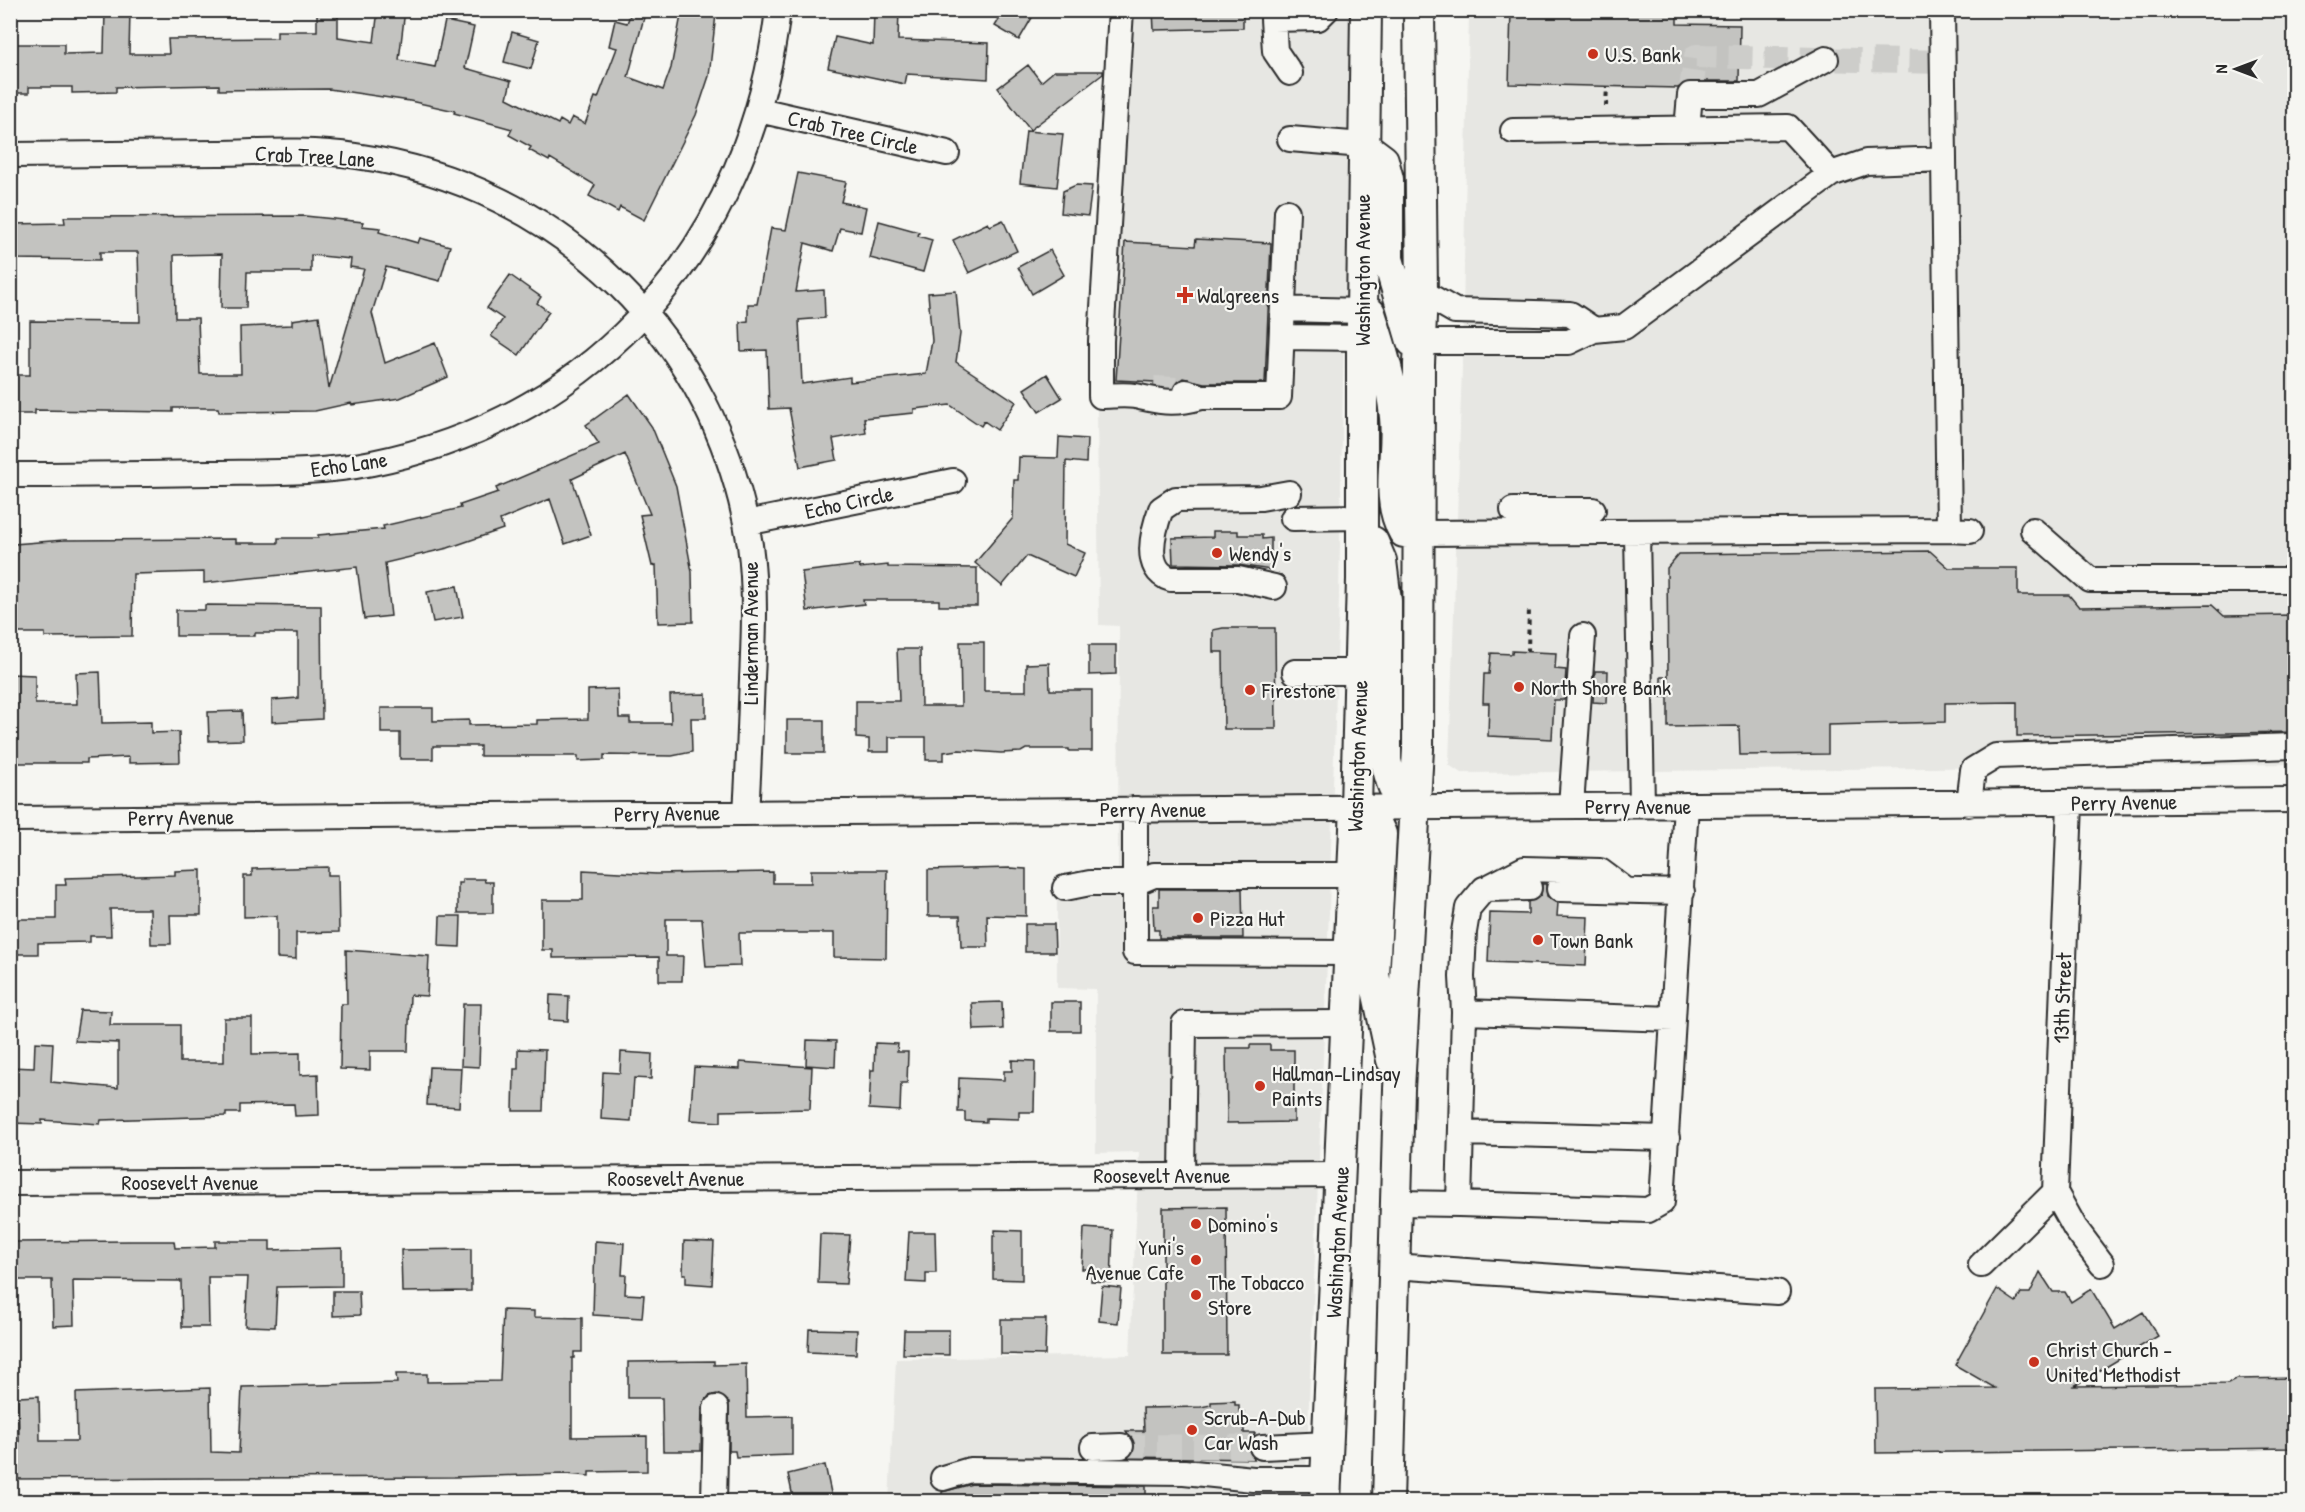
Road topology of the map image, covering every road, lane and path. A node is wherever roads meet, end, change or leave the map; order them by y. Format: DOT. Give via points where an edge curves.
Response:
graph roads {
  1 [pos="778,10"];
  2 [pos="1121,10"];
  3 [pos="1326,10"];
  4 [pos="1366,10"];
  5 [pos="1419,10"];
  6 [pos="1942,10"];
  7 [pos="1827,59"];
  8 [pos="1290,73"];
  9 [pos="1607,86"];
  10 [pos="1606,100"];
  11 [pos="759,110"];
  12 [pos="1687,129"];
  13 [pos="1513,131"];
  14 [pos="1290,139"];
  15 [pos="1363,144"];
  16 [pos="947,153"];
  17 [pos="10,155"];
  18 [pos="1944,159"];
  19 [pos="1831,174"];
  20 [pos="1287,212"];
  21 [pos="1422,292"];
  22 [pos="1284,309"];
  23 [pos="644,312"];
  24 [pos="1362,312"];
  25 [pos="1594,330"];
  26 [pos="1283,337"];
  27 [pos="1420,353"];
  28 [pos="1155,391"];
  29 [pos="1202,397"];
  30 [pos="10,475"];
  31 [pos="953,481"];
  32 [pos="1289,493"];
  33 [pos="1514,510"];
  34 [pos="1363,517"];
  35 [pos="1293,518"];
  36 [pos="1585,518"];
  37 [pos="746,523"];
  38 [pos="2033,530"];
  39 [pos="1420,533"];
  40 [pos="1637,533"];
  41 [pos="2295,580"];
  42 [pos="1274,586"];
  43 [pos="1529,608"];
  44 [pos="1583,636"];
  45 [pos="1528,652"];
  46 [pos="1295,672"];
  47 [pos="1360,672"];
  48 [pos="2295,746"];
  49 [pos="2295,800"];
  50 [pos="2070,803"];
  51 [pos="1969,804"];
  52 [pos="1571,806"];
  53 [pos="1642,806"];
  54 [pos="1686,806"];
  55 [pos="1357,807"];
  56 [pos="1135,809"];
  57 [pos="1414,809"];
  58 [pos="746,812"];
  59 [pos="10,819"];
  60 [pos="1352,875"];
  61 [pos="1135,883"];
  62 [pos="1065,888"];
  63 [pos="1529,888"];
  64 [pos="1484,889"];
  65 [pos="1559,889"];
  66 [pos="1628,891"];
  67 [pos="1682,892"];
  68 [pos="1348,953"];
  69 [pos="1464,1012"];
  70 [pos="1673,1019"];
  71 [pos="1345,1023"];
  72 [pos="1399,1089"];
  73 [pos="1461,1133"];
  74 [pos="1667,1138"];
  75 [pos="1182,1175"];
  76 [pos="1341,1175"];
  77 [pos="10,1183"];
  78 [pos="2055,1192"];
  79 [pos="1395,1203"];
  80 [pos="1459,1204"];
  81 [pos="2102,1263"];
  82 [pos="1981,1265"];
  83 [pos="1393,1266"];
  84 [pos="1777,1292"];
  85 [pos="716,1408"];
  86 [pos="1328,1444"];
  87 [pos="1121,1446"];
  88 [pos="1093,1447"];
  89 [pos="1262,1447"];
  90 [pos="943,1478"];
  91 [pos="1326,1490"];
  92 [pos="714,1502"];
  93 [pos="1388,1502"];
  1 -- 11 [label="street"];
  2 -- 28 [label="street" via="1101,396"];
  3 -- 8 [label="street" via="1318,18 1273,19 1275,51"];
  4 -- 15 [label="main road, Washington Avenue"];
  5 -- 21 [label="main road"];
  6 -- 18 [label="street"];
  7 -- 12 [label="street" via="1759,95 1690,95"];
  9 -- 10 [label="path"];
  11 -- 16 [label="street, Crab Tree Circle"];
  11 -- 23 [label="street" via="736,176 716,215 686,261"];
  12 -- 13 [label="street"];
  12 -- 19 [label="street" via="1788,127"];
  14 -- 15 [label="street"];
  15 -- 24 [label="main road, Washington Avenue"];
  15 -- 27 [label="main road" via="1383,160 1388,179 1388,259"];
  17 -- 23 [label="street, Crab Tree Lane" via="314,152 393,162 470,186 541,222 604,270"];
  18 -- 19 [label="street" via="1866,162"];
  18 -- 40 [label="street" via="1959,531"];
  19 -- 25 [label="street" via="1624,327"];
  20 -- 22 [label="street"];
  21 -- 25 [label="street" via="1455,311 1570,314"];
  21 -- 27 [label="main road"];
  22 -- 24 [label="street"];
  22 -- 26 [label="street"];
  23 -- 30 [label="street, Echo Lane" via="605,350 534,402 455,440 413,453 327,470"];
  23 -- 37 [label="street, Linderman Avenue" via="702,396 732,470"];
  24 -- 26 [label="street"];
  24 -- 34 [label="main road, Washington Avenue"];
  24 -- 39 [label="main road" via="1384,357 1395,417 1396,517 1404,532"];
  25 -- 27 [label="street" via="1569,342"];
  26 -- 29 [label="street" via="1279,397"];
  27 -- 39 [label="main road"];
  28 -- 29 [label="street"];
  28 -- 29 [label="street" via="1152,402 1179,403"];
  31 -- 37 [label="street, Echo Circle"];
  32 -- 42 [label="street" via="1261,498 1176,500 1161,509 1152,542 1154,566 1161,576 1238,579"];
  33 -- 36 [label="street"];
  34 -- 35 [label="street"];
  34 -- 47 [label="main road, Washington Avenue"];
  34 -- 57 [label="main road" via="1381,561 1386,601 1386,762 1398,797"];
  36 -- 39 [label="street"];
  36 -- 40 [label="street"];
  37 -- 58 [label="street, Linderman Avenue" via="754,588"];
  38 -- 41 [label="street" via="2090,580"];
  39 -- 57 [label="main road"];
  40 -- 53 [label="street"];
  43 -- 45 [label="path"];
  44 -- 52 [label="street"];
  46 -- 47 [label="street"];
  47 -- 55 [label="main road, Washington Avenue"];
  48 -- 51 [label="street" via="1996,756 1973,770"];
  49 -- 50 [label="street, Perry Avenue"];
  50 -- 51 [label="street, Perry Avenue"];
  50 -- 78 [label="street, 13th Street"];
  51 -- 54 [label="street, Perry Avenue"];
  52 -- 53 [label="street, Perry Avenue"];
  52 -- 57 [label="street, Perry Avenue"];
  53 -- 54 [label="street, Perry Avenue"];
  54 -- 67 [label="street"];
  55 -- 56 [label="street, Perry Avenue"];
  55 -- 57 [label="street, Perry Avenue"];
  55 -- 60 [label="main road, Washington Avenue"];
  55 -- 72 [label="main road" via="1374,819 1381,834 1374,975"];
  56 -- 58 [label="street, Perry Avenue"];
  56 -- 61 [label="street"];
  57 -- 72 [label="main road"];
  58 -- 59 [label="street, Perry Avenue"];
  60 -- 61 [label="street" via="1154,875"];
  60 -- 68 [label="main road, Washington Avenue"];
  61 -- 62 [label="street" via="1090,883"];
  61 -- 68 [label="street" via="1135,952"];
  63 -- 64 [label="street"];
  64 -- 66 [label="street" via="1524,869 1600,871"];
  64 -- 69 [label="street" via="1468,908 1464,932"];
  65 -- 66 [label="street"];
  66 -- 67 [label="street"];
  67 -- 70 [label="street"];
  68 -- 71 [label="main road, Washington Avenue"];
  69 -- 70 [label="street"];
  69 -- 73 [label="street"];
  70 -- 74 [label="street"];
  71 -- 75 [label="street" via="1184,1024"];
  71 -- 76 [label="main road, Washington Avenue"];
  72 -- 79 [label="main road"];
  73 -- 74 [label="street"];
  73 -- 80 [label="street"];
  74 -- 80 [label="street" via="1662,1202 1648,1210"];
  75 -- 76 [label="street, Roosevelt Avenue"];
  75 -- 77 [label="street, Roosevelt Avenue"];
  76 -- 86 [label="main road, Washington Avenue"];
  78 -- 81 [label="street" via="2075,1228"];
  78 -- 82 [label="street"];
  79 -- 80 [label="street"];
  79 -- 83 [label="main road"];
  83 -- 84 [label="street"];
  83 -- 93 [label="main road"];
  85 -- 92 [label="street"];
  86 -- 89 [label="street"];
  86 -- 91 [label="main road, Washington Avenue"];
  87 -- 88 [label="street"];
  90 -- 91 [label="street" via="970,1470 1184,1472"];
}
